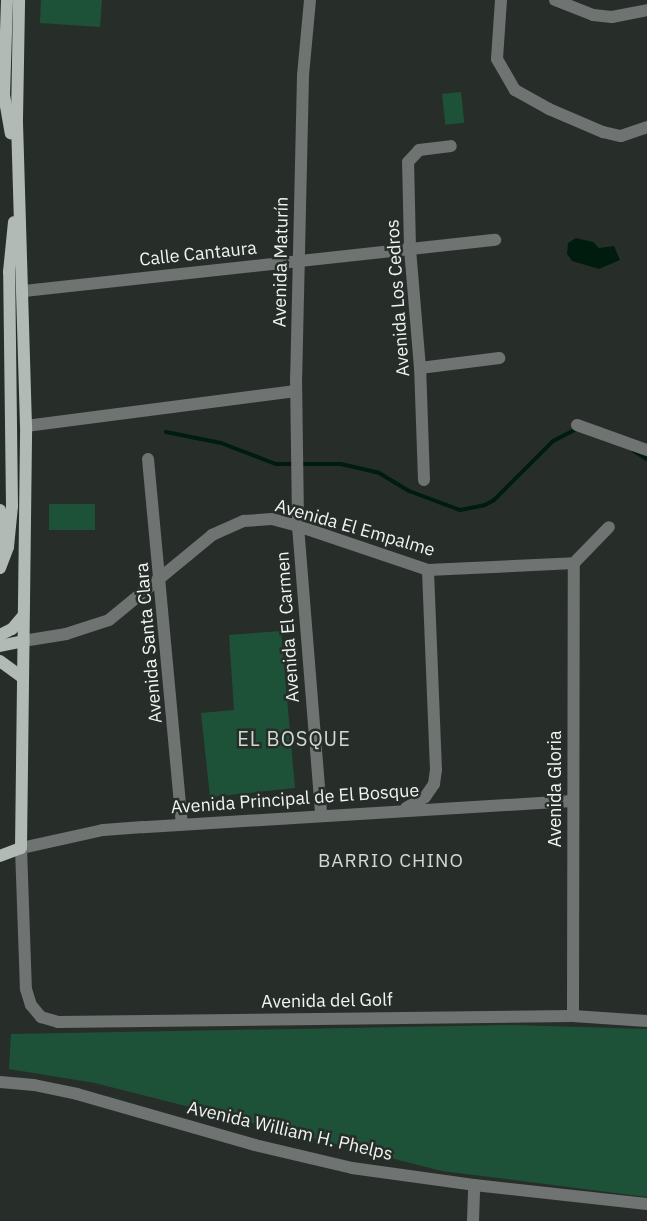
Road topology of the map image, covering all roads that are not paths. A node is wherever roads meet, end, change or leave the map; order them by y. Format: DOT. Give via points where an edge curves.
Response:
graph roads {
  1 [pos="7,0"];
  2 [pos="19,0"];
  3 [pos="310,0"];
  4 [pos="501,0"];
  5 [pos="555,0"];
  6 [pos="647,10"];
  7 [pos="647,128"];
  8 [pos="451,146"];
  9 [pos="18,174"];
  10 [pos="496,240"];
  11 [pos="410,248"];
  12 [pos="297,260"];
  13 [pos="24,291"];
  14 [pos="500,358"];
  15 [pos="420,368"];
  16 [pos="296,391"];
  17 [pos="577,425"];
  18 [pos="26,426"];
  19 [pos="647,450"];
  20 [pos="148,459"];
  21 [pos="424,480"];
  22 [pos="0,510"];
  23 [pos="298,526"];
  24 [pos="609,526"];
  25 [pos="0,551"];
  26 [pos="574,563"];
  27 [pos="0,568"];
  28 [pos="428,570"];
  29 [pos="161,578"];
  30 [pos="19,621"];
  31 [pos="0,635"];
  32 [pos="20,642"];
  33 [pos="0,646"];
  34 [pos="0,661"];
  35 [pos="19,673"];
  36 [pos="572,801"];
  37 [pos="404,809"];
  38 [pos="321,815"];
  39 [pos="182,824"];
  40 [pos="19,849"];
  41 [pos="0,856"];
  42 [pos="573,1016"];
  43 [pos="647,1021"];
  44 [pos="0,1082"];
  45 [pos="474,1186"];
  46 [pos="647,1204"];
  47 [pos="473,1221"];
  1 -- 9 [label="main road" via="4,95"];
  2 -- 9 [label="main road"];
  3 -- 12 [label="street, Avenida Maturín" via="303,76"];
  4 -- 7 [label="street" via="498,59 515,90 548,109 603,132 620,136"];
  5 -- 6 [label="street" via="593,15 612,17"];
  8 -- 11 [label="street, Avenida Los Cedros" via="419,150 408,162"];
  9 -- 13 [label="main road"];
  9 -- 27 [label="main road" via="9,272 11,519 8,547"];
  10 -- 11 [label="street, Calle Cantaura"];
  11 -- 12 [label="street, Calle Cantaura"];
  11 -- 15 [label="street, Avenida Los Cedros"];
  12 -- 13 [label="street, Calle Cantaura"];
  12 -- 16 [label="street, Avenida Maturín"];
  13 -- 18 [label="main road"];
  14 -- 15 [label="street"];
  15 -- 21 [label="street, Avenida Los Cedros"];
  16 -- 18 [label="street"];
  16 -- 23 [label="street, Avenida Maturín"];
  17 -- 19 [label="street"];
  18 -- 30 [label="main road"];
  20 -- 29 [label="street, Avenida Santa Clara"];
  22 -- 25 [label="main road"];
  23 -- 28 [label="street, Avenida El Empalme"];
  23 -- 29 [label="street, Avenida El Empalme" via="272,519 244,521 224,528"];
  23 -- 38 [label="street, Avenida El Carmen"];
  24 -- 26 [label="street"];
  26 -- 28 [label="street, Avenida El Empalme"];
  26 -- 36 [label="street, Avenida Gloria"];
  28 -- 37 [label="street" via="436,770 434,784 425,797"];
  29 -- 32 [label="street, Avenida El Empalme" via="108,620 66,634"];
  29 -- 39 [label="street, Avenida Santa Clara"];
  30 -- 31 [label="main road"];
  30 -- 32 [label="main road"];
  32 -- 33 [label="main road"];
  32 -- 35 [label="main road"];
  34 -- 35 [label="main road"];
  35 -- 40 [label="main road"];
  36 -- 37 [label="street, Avenida Principal de El Bosque"];
  36 -- 42 [label="street, Avenida Gloria"];
  37 -- 38 [label="street, Avenida Principal de El Bosque"];
  38 -- 39 [label="street, Avenida Principal de El Bosque"];
  39 -- 40 [label="street, Avenida Principal de El Bosque" via="103,830"];
  40 -- 41 [label="main road"];
  40 -- 42 [label="street, Avenida del Golf" via="26,989 35,1012 58,1022"];
  42 -- 43 [label="street, Avenida del Golf"];
  44 -- 45 [label="street, Avenida William H. Phelps" via="77,1094 255,1145 352,1168"];
  45 -- 46 [label="street, Avenida William H. Phelps"];
  45 -- 47 [label="street"];
}
